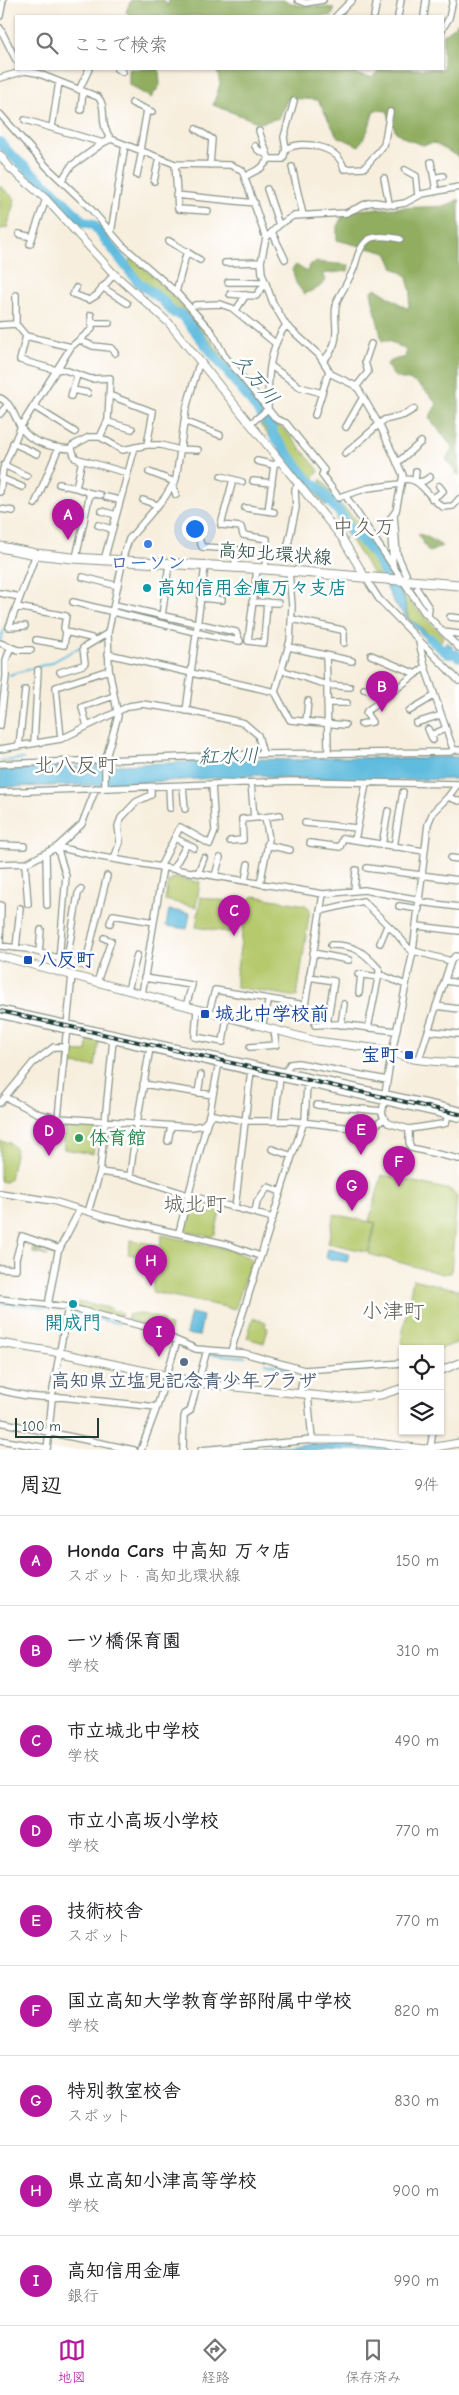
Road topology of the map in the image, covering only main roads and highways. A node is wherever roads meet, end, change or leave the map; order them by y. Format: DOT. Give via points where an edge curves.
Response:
graph roads {
  1 [pos="0,547"];
  2 [pos="458,583"];
  1 -- 2 [label="main road, 高知北環状線" via="76,558"];
}
